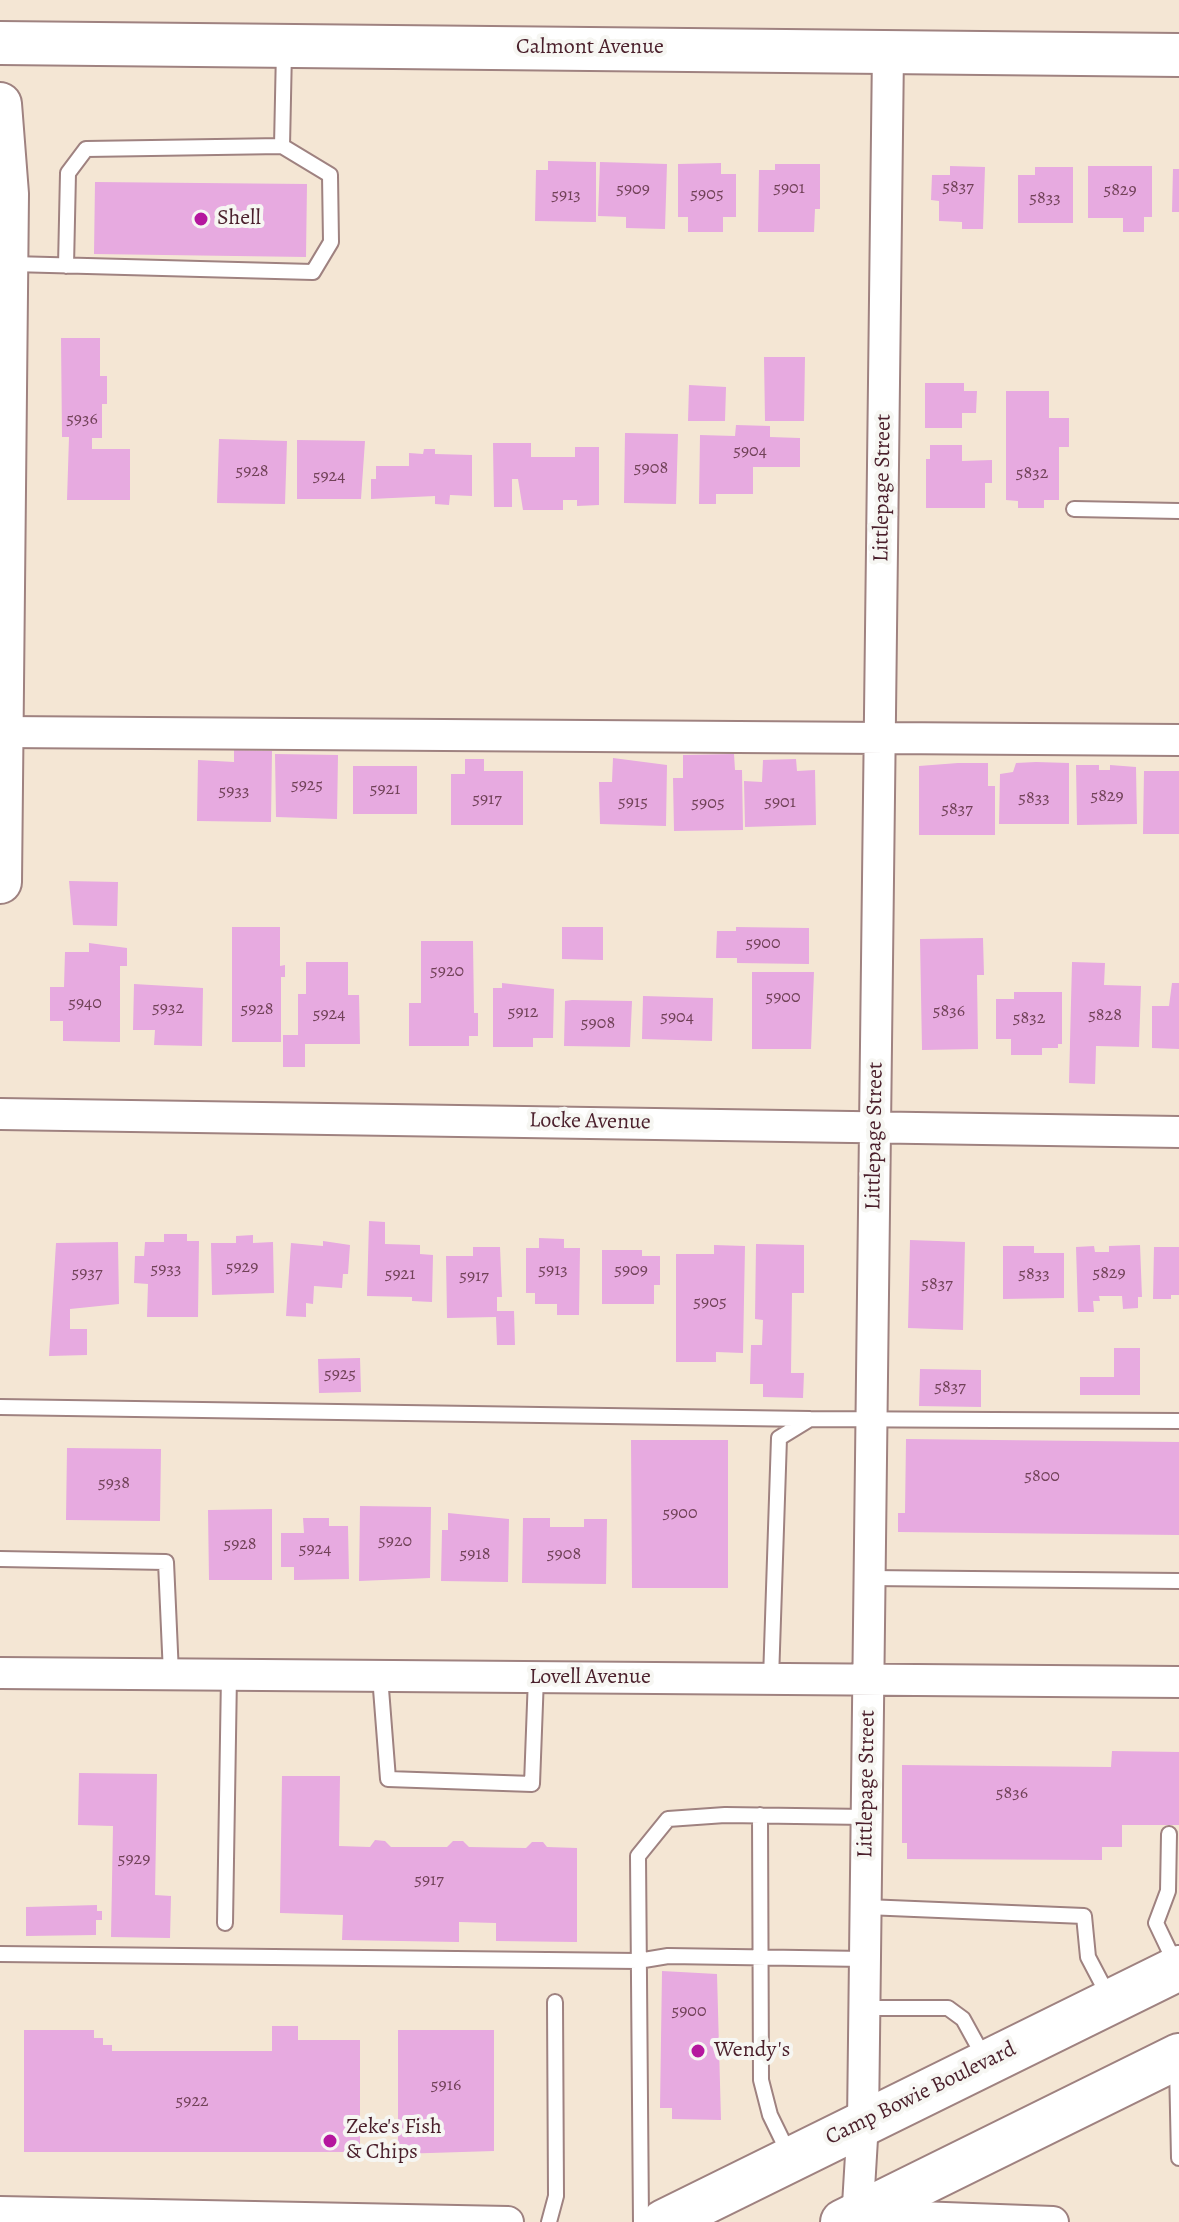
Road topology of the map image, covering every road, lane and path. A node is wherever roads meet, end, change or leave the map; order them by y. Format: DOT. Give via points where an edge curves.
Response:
graph roads {
  1 [pos="0,43"];
  2 [pos="284,46"];
  3 [pos="888,51"];
  4 [pos="1179,55"];
  5 [pos="0,104"];
  6 [pos="282,146"];
  7 [pos="3,264"];
  8 [pos="66,266"];
  9 [pos="3,326"];
  10 [pos="1074,509"];
  11 [pos="1179,511"];
  12 [pos="3,586"];
  13 [pos="3,732"];
  14 [pos="879,738"];
  15 [pos="1179,740"];
  16 [pos="0,882"];
  17 [pos="0,1114"];
  18 [pos="875,1125"];
  19 [pos="1179,1132"];
  20 [pos="0,1407"];
  21 [pos="810,1419"];
  22 [pos="871,1419"];
  23 [pos="1179,1421"];
  24 [pos="0,1559"];
  25 [pos="869,1578"];
  26 [pos="1179,1581"];
  27 [pos="0,1673"];
  28 [pos="171,1674"];
  29 [pos="229,1675"];
  30 [pos="380,1676"];
  31 [pos="536,1677"];
  32 [pos="771,1679"];
  33 [pos="868,1679"];
  34 [pos="1179,1682"];
  35 [pos="760,1815"];
  36 [pos="867,1817"];
  37 [pos="1169,1834"];
  38 [pos="866,1907"];
  39 [pos="225,1923"];
  40 [pos="0,1954"];
  41 [pos="758,1957"];
  42 [pos="865,1959"];
  43 [pos="638,1961"];
  44 [pos="1178,1968"];
  45 [pos="1111,2001"];
  46 [pos="555,2002"];
  47 [pos="865,2008"];
  48 [pos="1178,2056"];
  49 [pos="987,2063"];
  50 [pos="863,2122"];
  51 [pos="791,2158"];
  52 [pos="1179,2158"];
  53 [pos="0,2212"];
  54 [pos="322,2220"];
  55 [pos="853,2220"];
  56 [pos="1022,2221"];
  57 [pos="508,2222"];
  58 [pos="549,2222"];
  59 [pos="641,2222"];
  60 [pos="664,2222"];
  61 [pos="1053,2222"];
  1 -- 2 [label="main road, Calmont Avenue"];
  2 -- 3 [label="main road, Calmont Avenue"];
  2 -- 6 [label="lane"];
  3 -- 4 [label="main road, Calmont Avenue"];
  3 -- 14 [label="street, Littlepage Street"];
  5 -- 7 [label="main road" via="7,194"];
  6 -- 8 [label="lane" via="86,149 68,173"];
  6 -- 8 [label="lane" via="330,175 331,242 313,272"];
  7 -- 8 [label="lane"];
  7 -- 9 [label="main road"];
  9 -- 12 [label="main road"];
  10 -- 11 [label="lane"];
  12 -- 13 [label="main road"];
  13 -- 14 [label="street"];
  13 -- 16 [label="main road"];
  14 -- 15 [label="street"];
  14 -- 18 [label="street, Littlepage Street"];
  17 -- 18 [label="street, Locke Avenue"];
  18 -- 19 [label="street, Locke Avenue"];
  18 -- 22 [label="street, Littlepage Street"];
  20 -- 21 [label="lane"];
  21 -- 22 [label="lane"];
  21 -- 32 [label="lane" via="779,1438"];
  22 -- 23 [label="lane"];
  22 -- 25 [label="street, Littlepage Street"];
  24 -- 28 [label="lane" via="166,1562"];
  25 -- 26 [label="lane"];
  25 -- 33 [label="street, Littlepage Street"];
  27 -- 28 [label="street, Lovell Avenue"];
  28 -- 29 [label="street, Lovell Avenue"];
  29 -- 30 [label="street, Lovell Avenue"];
  29 -- 39 [label="lane"];
  30 -- 31 [label="street, Lovell Avenue"];
  30 -- 31 [label="lane" via="388,1779 532,1784"];
  31 -- 32 [label="street, Lovell Avenue"];
  32 -- 33 [label="street, Lovell Avenue"];
  33 -- 34 [label="street, Lovell Avenue"];
  33 -- 36 [label="street, Littlepage Street"];
  35 -- 36 [label="lane"];
  35 -- 41 [label="lane"];
  35 -- 43 [label="lane" via="668,1819 638,1856"];
  36 -- 38 [label="street, Littlepage Street"];
  37 -- 44 [label="lane" via="1168,1891 1156,1923"];
  38 -- 42 [label="street, Littlepage Street"];
  38 -- 45 [label="lane" via="1084,1916 1088,1957"];
  40 -- 43 [label="lane"];
  41 -- 42 [label="lane"];
  41 -- 43 [label="lane"];
  41 -- 51 [label="lane" via="761,2080 770,2115"];
  42 -- 47 [label="street, Littlepage Street"];
  43 -- 59 [label="lane"];
  44 -- 45 [label="main road, Camp Bowie Boulevard"];
  45 -- 49 [label="main road, Camp Bowie Boulevard"];
  46 -- 58 [label="lane" via="556,2196"];
  47 -- 49 [label="lane" via="957,2012"];
  47 -- 50 [label="street, Littlepage Street"];
  48 -- 52 [label="lane"];
  48 -- 55 [label="main road"];
  49 -- 50 [label="main road, Camp Bowie Boulevard"];
  50 -- 51 [label="main road, Camp Bowie Boulevard"];
  50 -- 55 [label="street, Littlepage Street"];
  51 -- 60 [label="main road, Camp Bowie Boulevard"];
  53 -- 54 [label="street"];
  54 -- 57 [label="street"];
  55 -- 56 [label="street"];
  56 -- 61 [label="street"];
}
